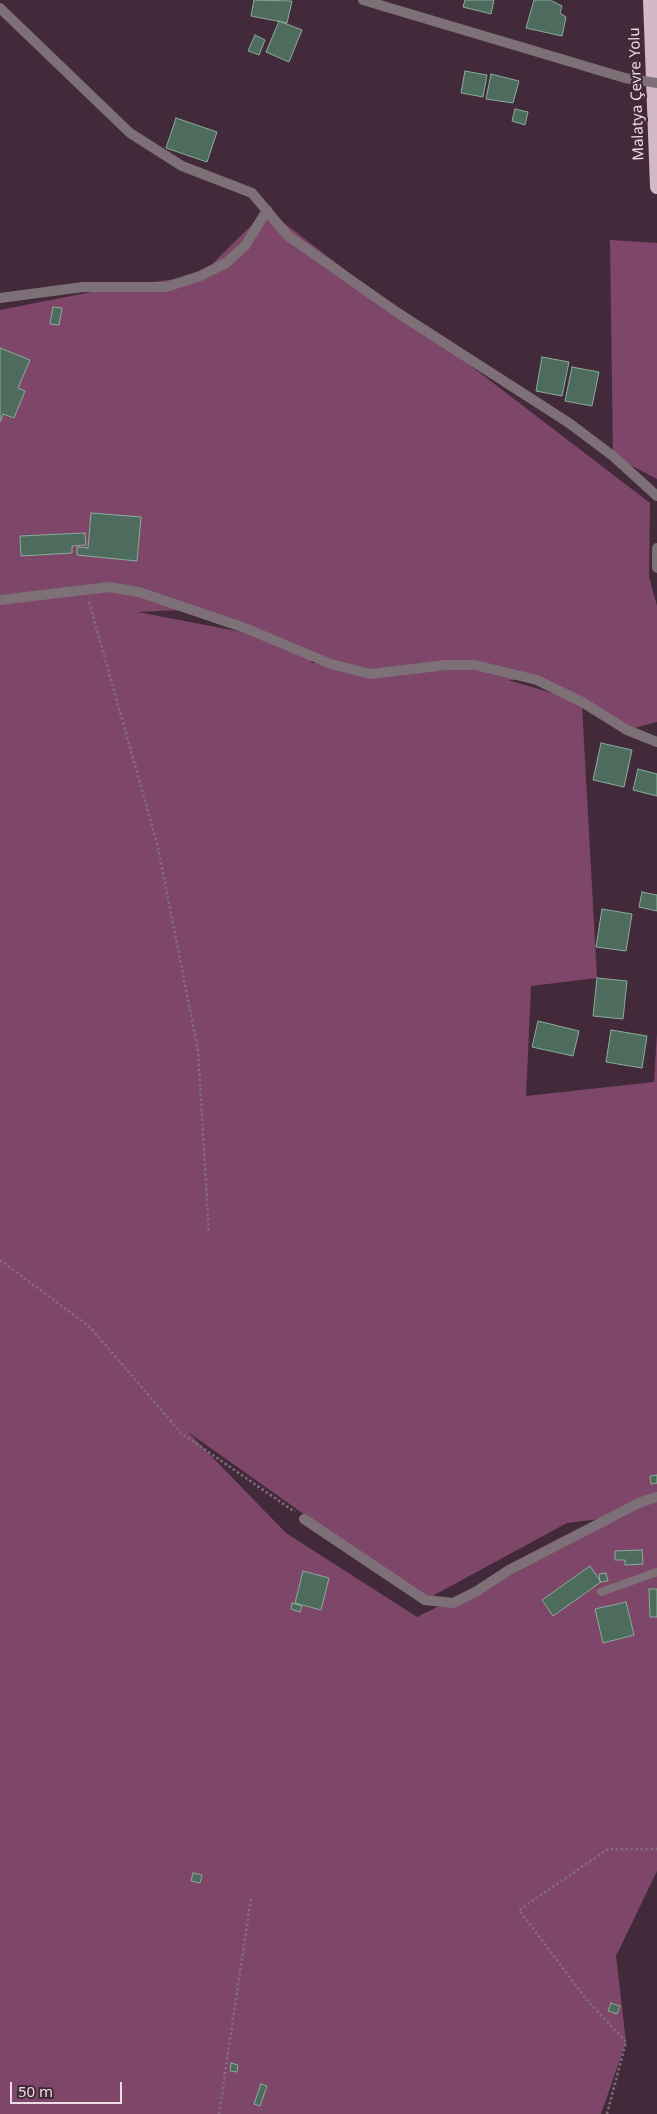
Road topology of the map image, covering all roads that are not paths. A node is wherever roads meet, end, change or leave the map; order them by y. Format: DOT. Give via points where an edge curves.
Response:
graph roads {
  1 [pos="364,0"];
  2 [pos="650,0"];
  3 [pos="0,8"];
  4 [pos="657,83"];
  5 [pos="657,187"];
  6 [pos="267,210"];
  7 [pos="0,298"];
  8 [pos="657,496"];
  9 [pos="657,548"];
  10 [pos="657,568"];
  11 [pos="0,600"];
  12 [pos="657,742"];
  13 [pos="657,1497"];
  14 [pos="304,1519"];
  15 [pos="657,1572"];
  16 [pos="601,1592"];
  1 -- 4 [label="street, bridge" via="625,78"];
  2 -- 5 [label="highway, Malatya Çevre Yolu"];
  3 -- 6 [label="street" via="130,133 182,166 252,193"];
  6 -- 7 [label="street" via="245,246 226,263 166,288 83,287"];
  6 -- 8 [label="street" via="288,236 398,313 569,423 613,456"];
  9 -- 10 [label="street"];
  11 -- 12 [label="street" via="109,587 139,592 246,628 331,664 370,674 475,665 537,680 582,702 627,730"];
  13 -- 14 [label="street" via="641,1502 527,1561 453,1603 425,1600"];
  15 -- 16 [label="lane"];
}
